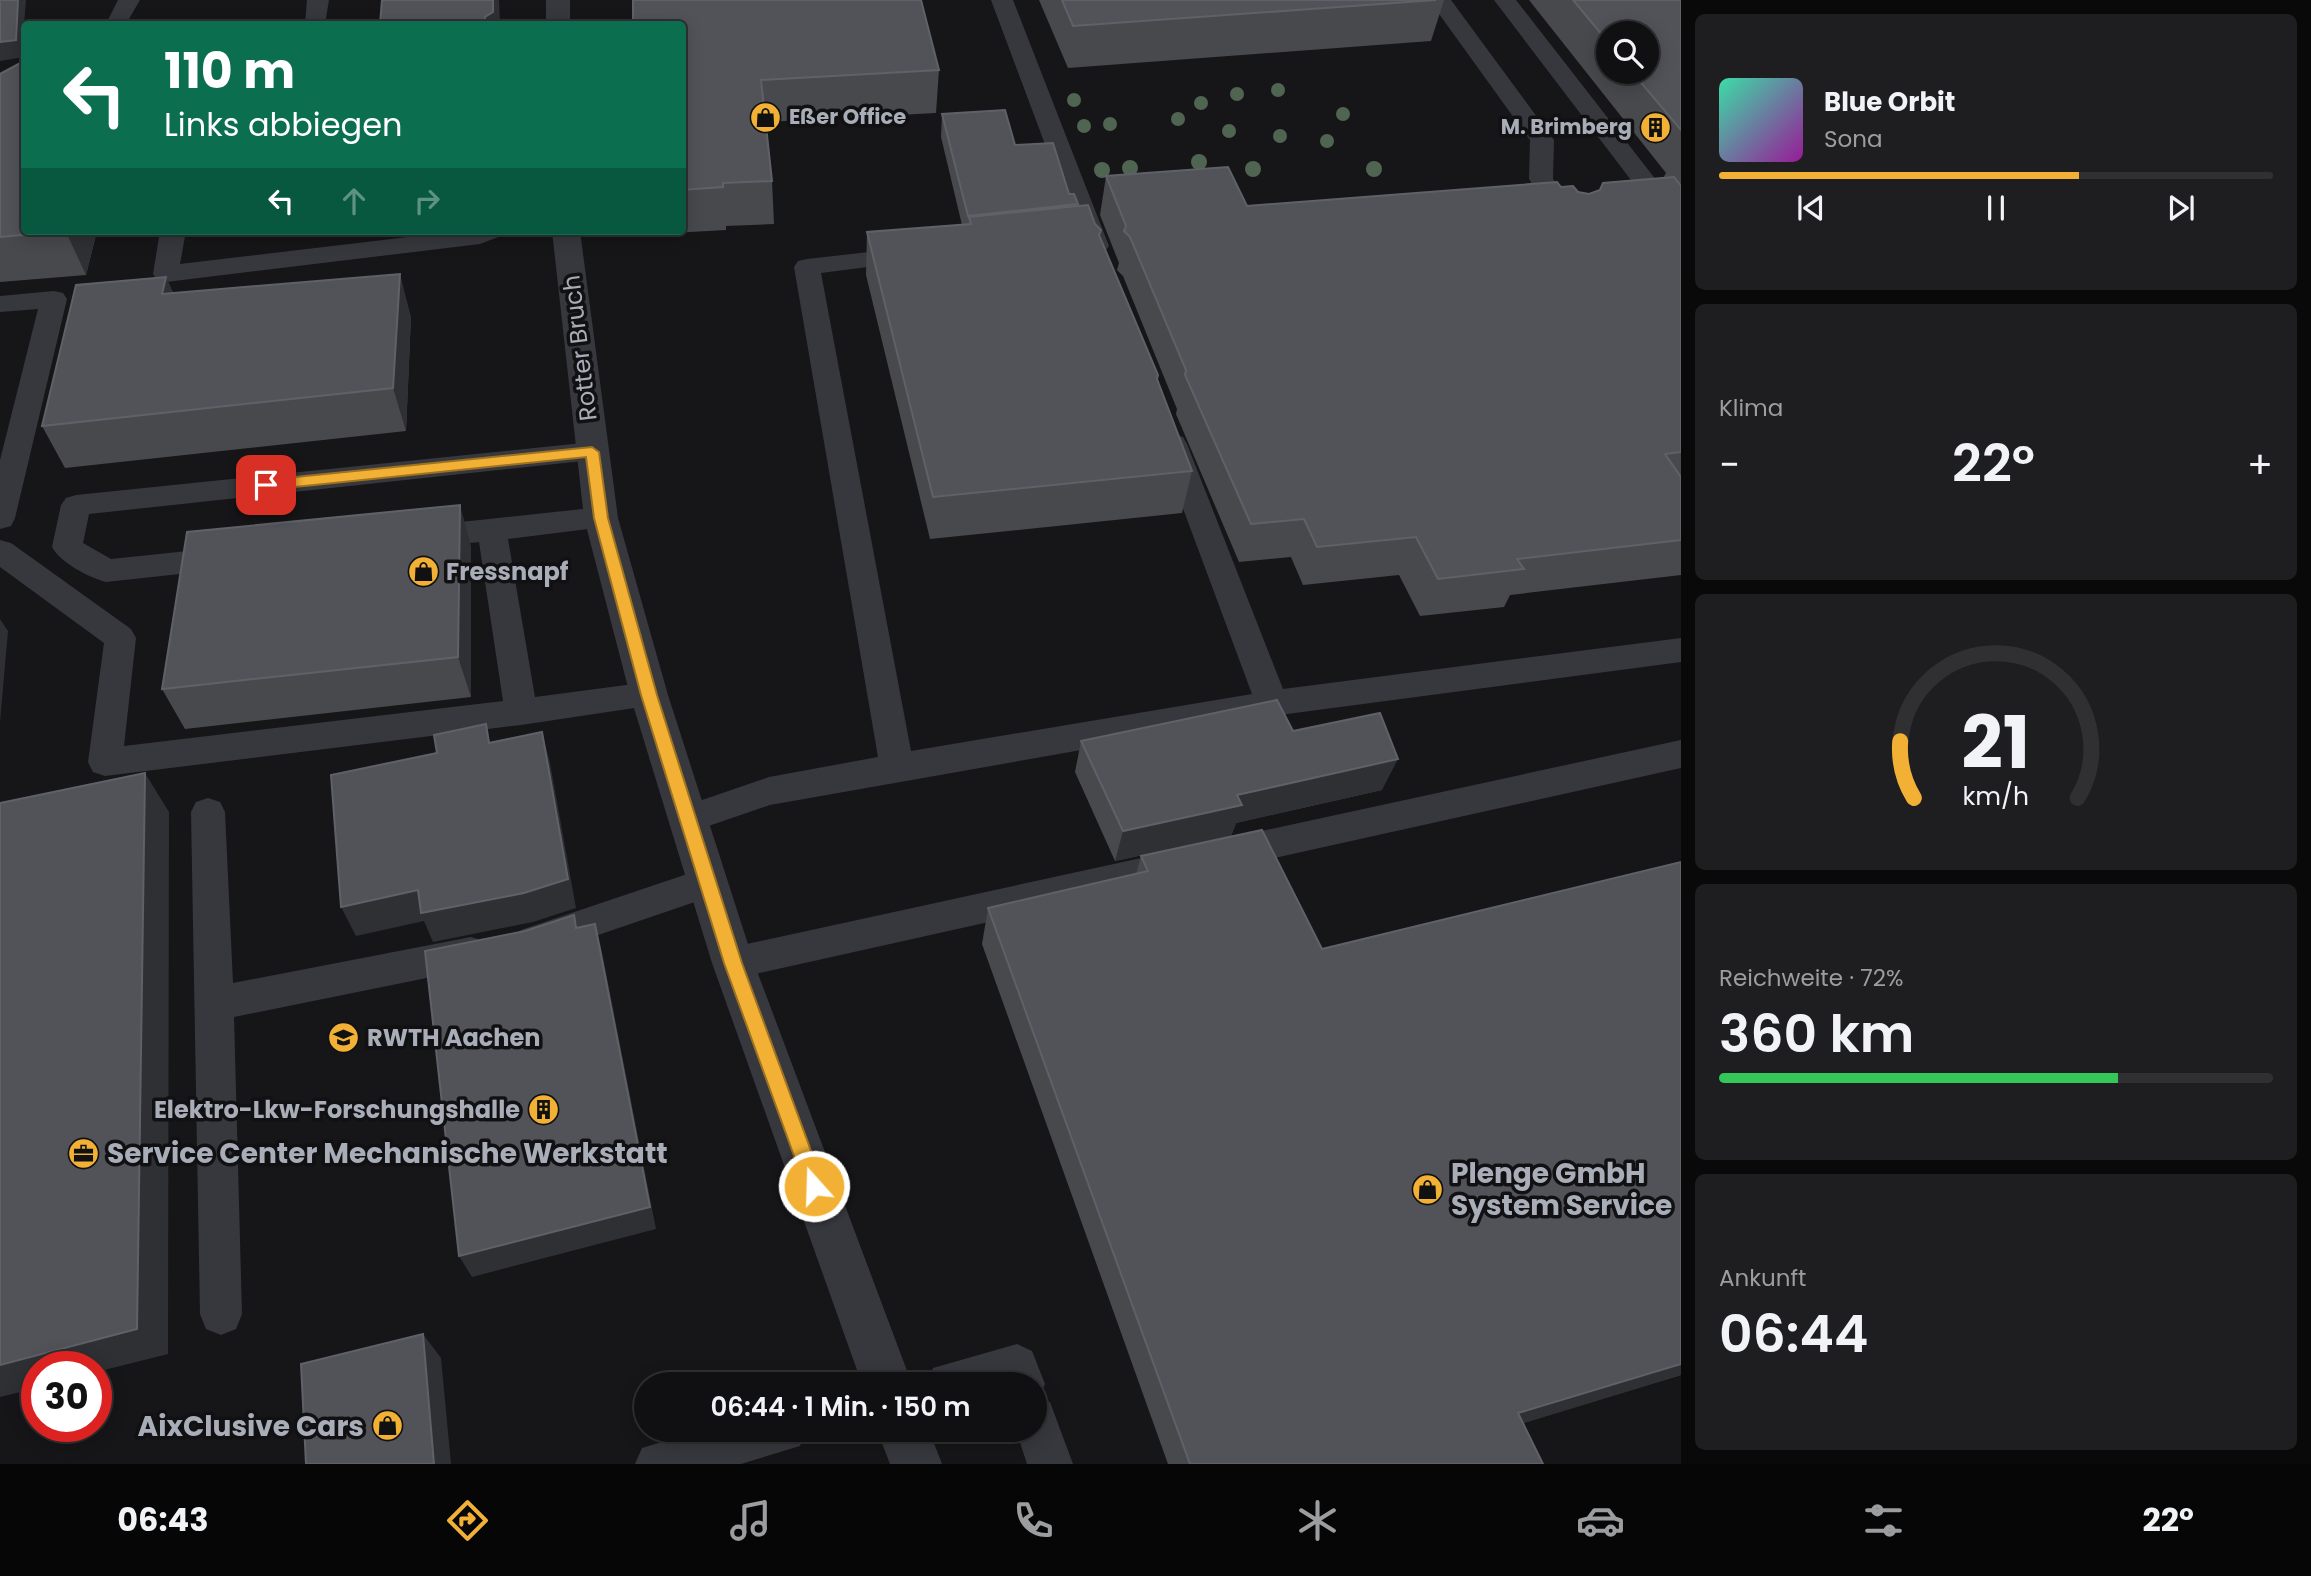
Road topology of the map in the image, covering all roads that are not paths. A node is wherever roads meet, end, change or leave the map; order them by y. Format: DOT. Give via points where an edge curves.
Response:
graph roads {
  1 [pos="129,0"];
  2 [pos="318,0"];
  3 [pos="558,0"];
  4 [pos="1002,0"];
  5 [pos="1440,0"];
  6 [pos="1505,0"];
  7 [pos="114,21"];
  8 [pos="315,21"];
  9 [pos="558,21"];
  10 [pos="1571,223"];
  11 [pos="1681,229"];
  12 [pos="172,235"];
  13 [pos="482,235"];
  14 [pos="566,235"];
  15 [pos="943,252"];
  16 [pos="1104,266"];
  17 [pos="0,304"];
  18 [pos="1164,421"];
  19 [pos="592,452"];
  20 [pos="0,518"];
  21 [pos="601,518"];
  22 [pos="492,530"];
  23 [pos="396,540"];
  24 [pos="0,551"];
  25 [pos="258,555"];
  26 [pos="1681,650"];
  27 [pos="649,695"];
  28 [pos="1272,704"];
  29 [pos="521,712"];
  30 [pos="1681,754"];
  31 [pos="897,767"];
  32 [pos="208,811"];
  33 [pos="688,819"];
  34 [pos="708,882"];
  35 [pos="733,963"];
  36 [pos="215,1004"];
  37 [pos="221,1314"];
  38 [pos="883,1372"];
  39 [pos="994,1372"];
  40 [pos="1019,1372"];
  41 [pos="760,1442"];
  42 [pos="908,1442"];
  43 [pos="1042,1442"];
  44 [pos="735,1454"];
  45 [pos="659,1464"];
  46 [pos="916,1464"];
  47 [pos="1050,1464"];
  1 -- 7 [label="lane"];
  2 -- 8 [label="lane"];
  3 -- 9 [label="street"];
  4 -- 16 [label="lane" via="1079,237"];
  5 -- 10 [label="lane" via="1542,140 1541,179"];
  6 -- 11 [label="lane"];
  12 -- 13 [label="lane" via="166,274"];
  14 -- 19 [label="street, Rotter Bruch"];
  15 -- 31 [label="lane" via="807,267"];
  17 -- 20 [label="lane" via="54,299"];
  18 -- 28 [label="lane"];
  19 -- 21 [label="street, Rotter Bruch"];
  19 -- 25 [label="lane" via="76,505 67,547 106,571"];
  21 -- 22 [label="lane"];
  21 -- 27 [label="street, Rotter Bruch"];
  22 -- 23 [label="lane"];
  22 -- 29 [label="lane"];
  24 -- 29 [label="lane" via="120,638 105,762"];
  26 -- 28 [label="lane"];
  27 -- 29 [label="lane"];
  27 -- 33 [label="street, Rotter Bruch"];
  28 -- 31 [label="lane"];
  30 -- 35 [label="lane"];
  31 -- 33 [label="lane" via="769,792"];
  32 -- 36 [label="lane"];
  33 -- 34 [label="street, Rotter Bruch"];
  34 -- 35 [label="street, Rotter Bruch"];
  34 -- 36 [label="lane" via="534,940"];
  35 -- 38 [label="street, Rotter Bruch"];
  36 -- 37 [label="lane"];
  39 -- 40 [label="lane" via="1017,1366"];
  41 -- 44 [label="lane"];
  42 -- 46 [label="street"];
  43 -- 47 [label="lane"];
  44 -- 45 [label="lane"];
}
